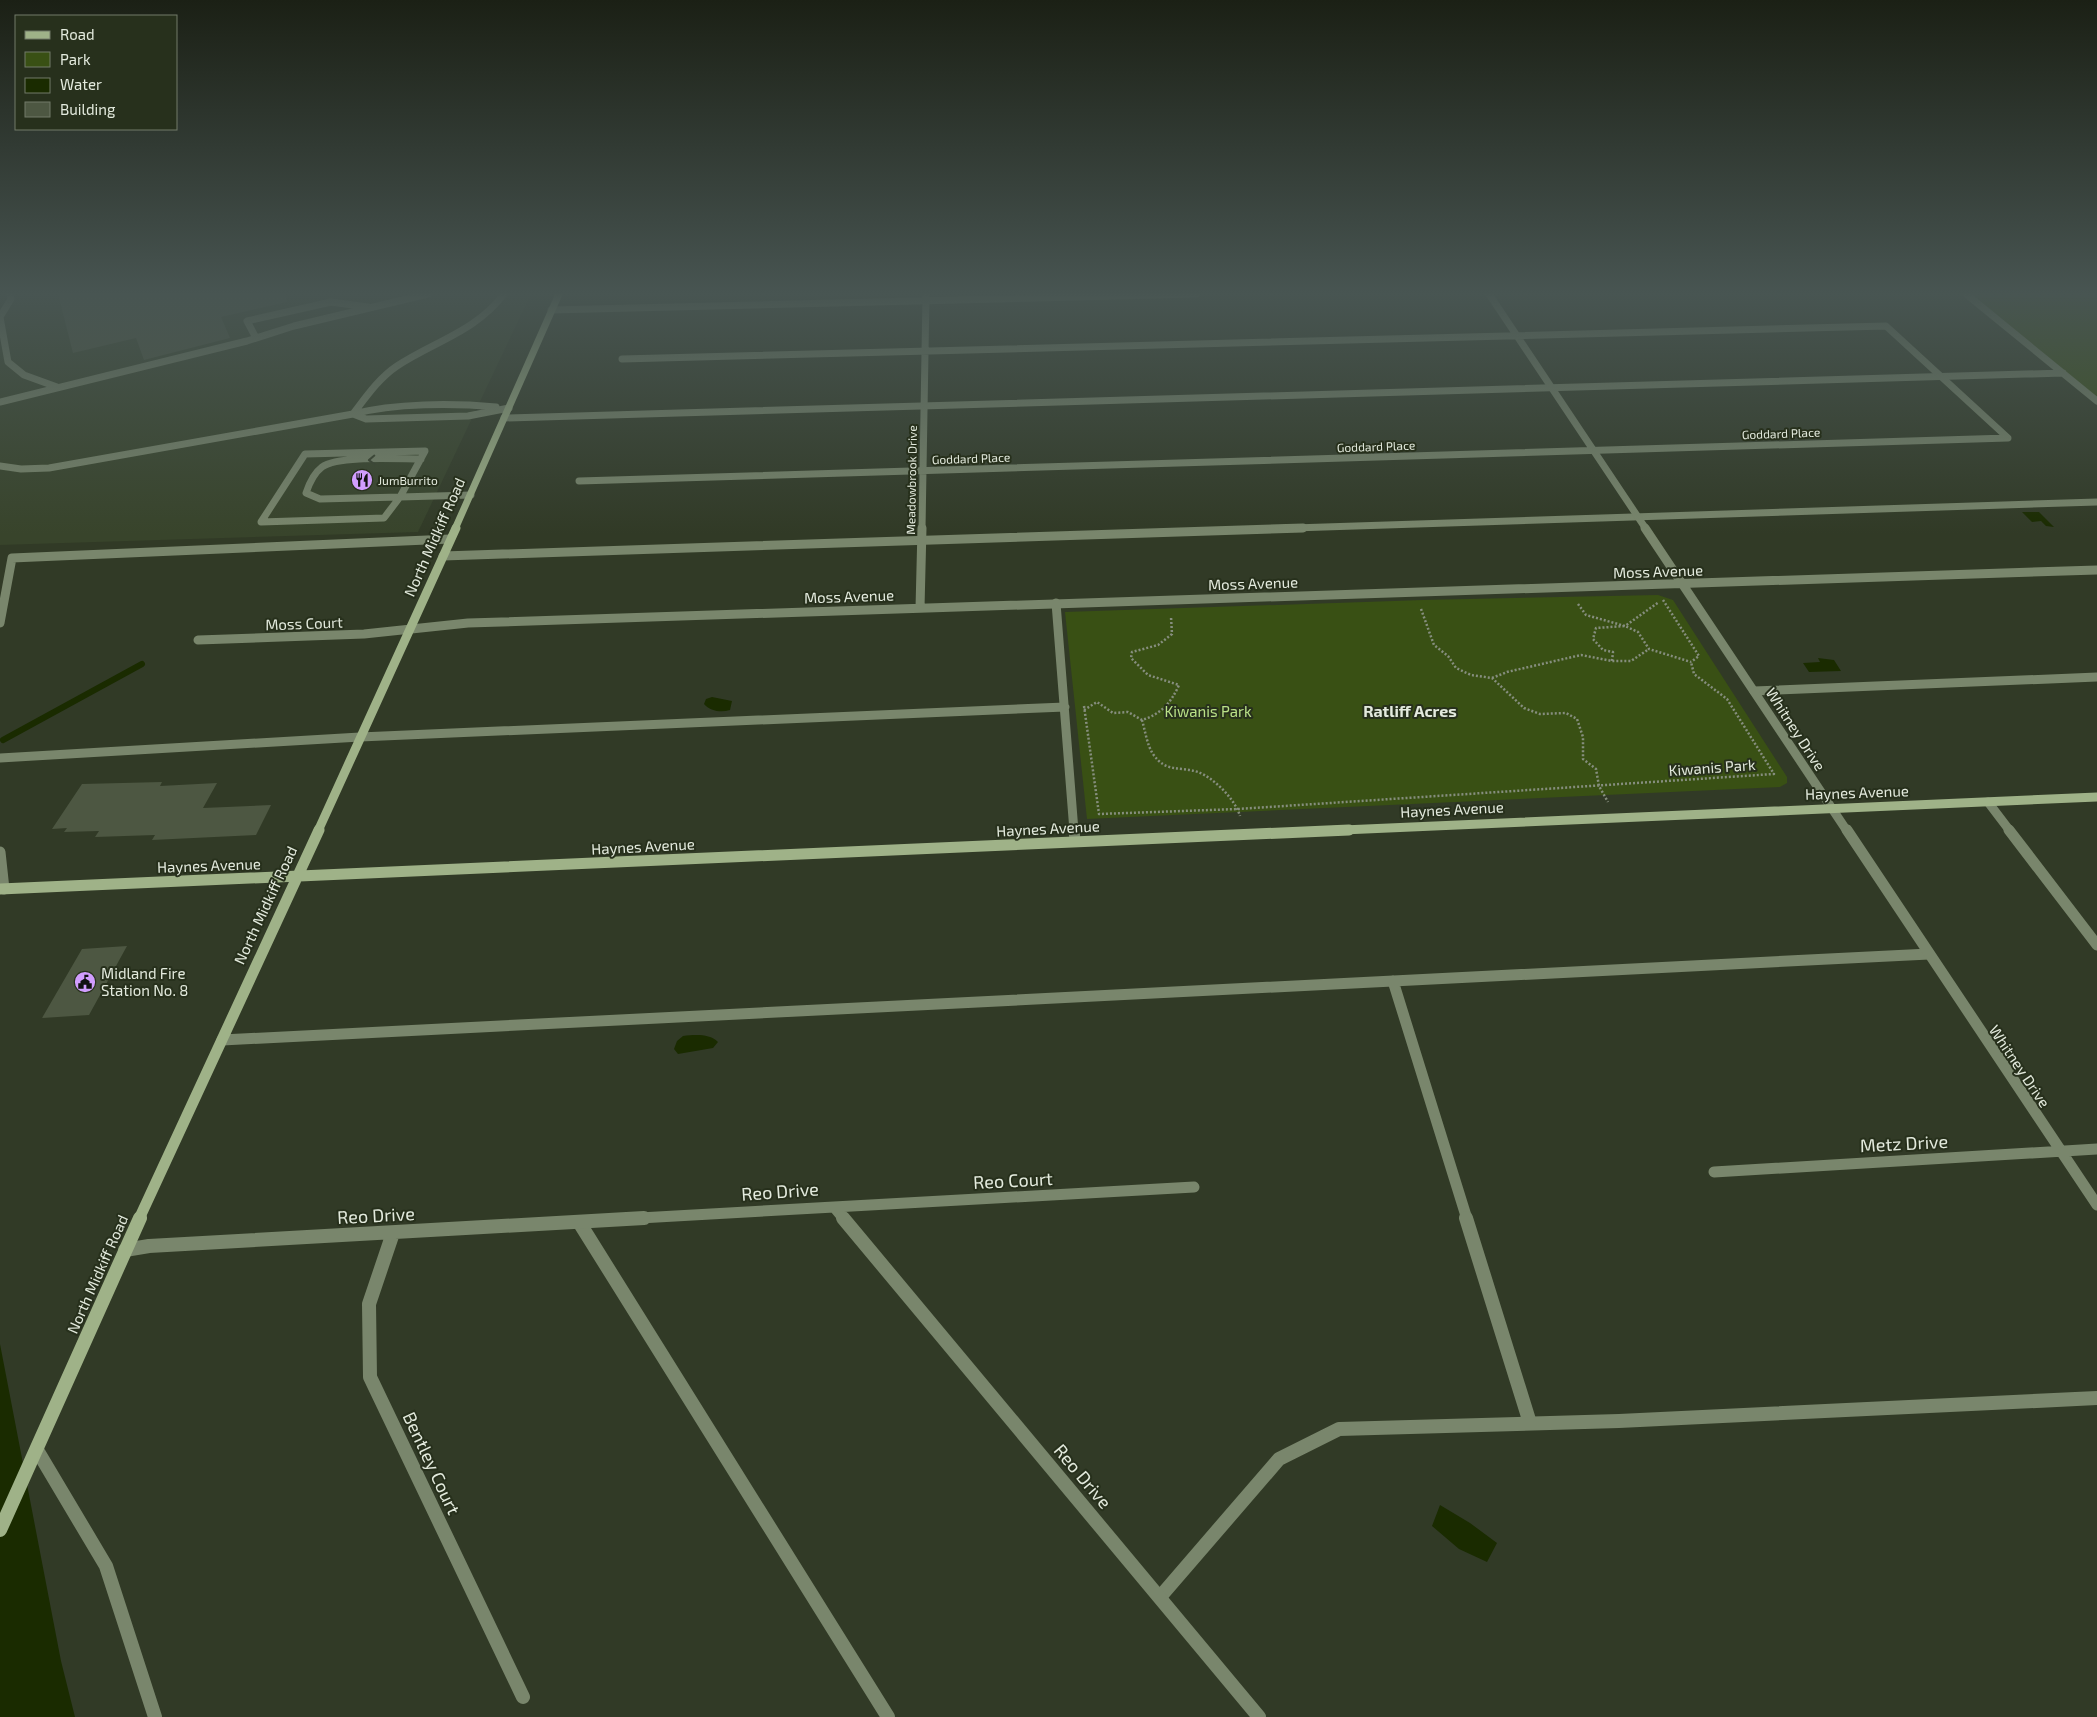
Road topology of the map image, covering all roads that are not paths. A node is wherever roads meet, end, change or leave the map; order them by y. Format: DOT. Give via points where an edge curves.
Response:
graph roads {
  1 [pos="23,374"];
  2 [pos="113,374"];
  3 [pos="386,374"];
  4 [pos="524,374"];
  5 [pos="924,374"];
  6 [pos="1542,374"];
  7 [pos="1939,374"];
  8 [pos="2036,374"];
  9 [pos="2064,374"];
  10 [pos="1943,378"];
  11 [pos="58,388"];
  12 [pos="1552,389"];
  13 [pos="2097,401"];
  14 [pos="0,402"];
  15 [pos="923,406"];
  16 [pos="509,408"];
  17 [pos="354,414"];
  18 [pos="504,418"];
  19 [pos="1593,450"];
  20 [pos="421,459"];
  21 [pos="0,466"];
  22 [pos="922,471"];
  23 [pos="579,481"];
  24 [pos="471,495"];
  25 [pos="400,497"];
  26 [pos="2097,502"];
  27 [pos="1637,516"];
  28 [pos="450,540"];
  29 [pos="921,541"];
  30 [pos="443,556"];
  31 [pos="2097,570"];
  32 [pos="1683,584"];
  33 [pos="1056,603"];
  34 [pos="920,608"];
  35 [pos="0,623"];
  36 [pos="411,629"];
  37 [pos="198,640"];
  38 [pos="2097,677"];
  39 [pos="1754,691"];
  40 [pos="1065,707"];
  41 [pos="360,737"];
  42 [pos="0,758"];
  43 [pos="2097,797"];
  44 [pos="1988,802"];
  45 [pos="1831,808"];
  46 [pos="1075,841"];
  47 [pos="0,852"];
  48 [pos="297,876"];
  49 [pos="2,889"];
  50 [pos="2097,945"];
  51 [pos="1929,954"];
  52 [pos="1393,980"];
  53 [pos="222,1040"];
  54 [pos="2097,1149"];
  55 [pos="2060,1151"];
  56 [pos="1714,1172"];
  57 [pos="1194,1187"];
  58 [pos="2097,1206"];
  59 [pos="834,1207"];
  60 [pos="580,1222"];
  61 [pos="393,1233"];
  62 [pos="125,1250"];
  63 [pos="2097,1398"];
  64 [pos="1530,1424"];
  65 [pos="37,1450"];
  66 [pos="0,1530"];
  67 [pos="1160,1597"];
  68 [pos="523,1697"];
  69 [pos="155,1717"];
  70 [pos="888,1717"];
  71 [pos="1259,1717"];
  1 -- 11 [label="street"];
  2 -- 11 [label="street"];
  3 -- 17 [label="street"];
  4 -- 16 [label="street, North Midkiff Road"];
  5 -- 15 [label="street, Meadowbrook Drive"];
  6 -- 12 [label="street, Whitney Drive"];
  7 -- 10 [label="street, Goddard Place"];
  8 -- 10 [label="street"];
  9 -- 13 [label="street"];
  10 -- 12 [label="street"];
  10 -- 19 [label="street, Goddard Place" via="2008,438"];
  11 -- 14 [label="street"];
  12 -- 15 [label="street"];
  12 -- 19 [label="street, Whitney Drive"];
  15 -- 18 [label="street"];
  15 -- 22 [label="street, Meadowbrook Drive"];
  16 -- 17 [label="street" via="472,405 376,408"];
  16 -- 17 [label="street" via="468,416 366,419"];
  16 -- 18 [label="street, North Midkiff Road"];
  17 -- 21 [label="street" via="49,468"];
  18 -- 24 [label="street, North Midkiff Road"];
  19 -- 22 [label="street, Goddard Place"];
  19 -- 27 [label="street, Whitney Drive"];
  20 -- 25 [label="street"];
  20 -- 25 [label="street, one-way" via="327,464 315,473 306,493 320,499"];
  20 -- 25 [label="street" via="425,450 305,454 261,522 384,518"];
  22 -- 23 [label="street, Goddard Place"];
  22 -- 29 [label="street, Meadowbrook Drive"];
  24 -- 25 [label="street"];
  24 -- 28 [label="street, North Midkiff Road"];
  26 -- 27 [label="street"];
  27 -- 29 [label="street"];
  27 -- 32 [label="street, Whitney Drive"];
  28 -- 30 [label="street, North Midkiff Road"];
  28 -- 35 [label="street" via="12,558"];
  29 -- 30 [label="street"];
  29 -- 34 [label="street, Meadowbrook Drive"];
  30 -- 36 [label="street, North Midkiff Road"];
  31 -- 32 [label="street, Moss Avenue"];
  32 -- 33 [label="street, Moss Avenue"];
  32 -- 39 [label="street, Whitney Drive"];
  33 -- 34 [label="street, Moss Avenue"];
  33 -- 40 [label="street"];
  34 -- 36 [label="street, Moss Avenue" via="468,624"];
  36 -- 37 [label="street, Moss Court" via="364,634"];
  36 -- 41 [label="street, North Midkiff Road"];
  38 -- 39 [label="street"];
  39 -- 45 [label="street, Whitney Drive"];
  40 -- 41 [label="street"];
  40 -- 46 [label="street"];
  41 -- 42 [label="street"];
  41 -- 48 [label="street, North Midkiff Road"];
  43 -- 44 [label="street, Haynes Avenue"];
  44 -- 45 [label="street, Haynes Avenue"];
  44 -- 50 [label="street"];
  45 -- 46 [label="street, Haynes Avenue"];
  45 -- 51 [label="street, Whitney Drive"];
  46 -- 48 [label="street, Haynes Avenue"];
  47 -- 49 [label="street"];
  48 -- 49 [label="street, Haynes Avenue"];
  48 -- 53 [label="street, North Midkiff Road"];
  51 -- 52 [label="street"];
  51 -- 55 [label="street, Whitney Drive"];
  52 -- 53 [label="street"];
  52 -- 64 [label="street"];
  53 -- 62 [label="street, North Midkiff Road"];
  54 -- 55 [label="street, Metz Drive"];
  55 -- 56 [label="street, Metz Drive"];
  55 -- 58 [label="street, Whitney Drive"];
  57 -- 59 [label="street, Reo Court"];
  59 -- 60 [label="street, Reo Drive"];
  59 -- 67 [label="street, Reo Drive"];
  60 -- 61 [label="street, Reo Drive"];
  60 -- 70 [label="street"];
  61 -- 62 [label="street, Reo Drive"];
  61 -- 68 [label="street, Bentley Court" via="370,1304 370,1376"];
  62 -- 65 [label="street, North Midkiff Road"];
  63 -- 64 [label="street"];
  64 -- 67 [label="street" via="1338,1429 1278,1459"];
  65 -- 66 [label="street, North Midkiff Road"];
  65 -- 69 [label="street" via="106,1566"];
  67 -- 71 [label="street, Reo Drive"];
}
